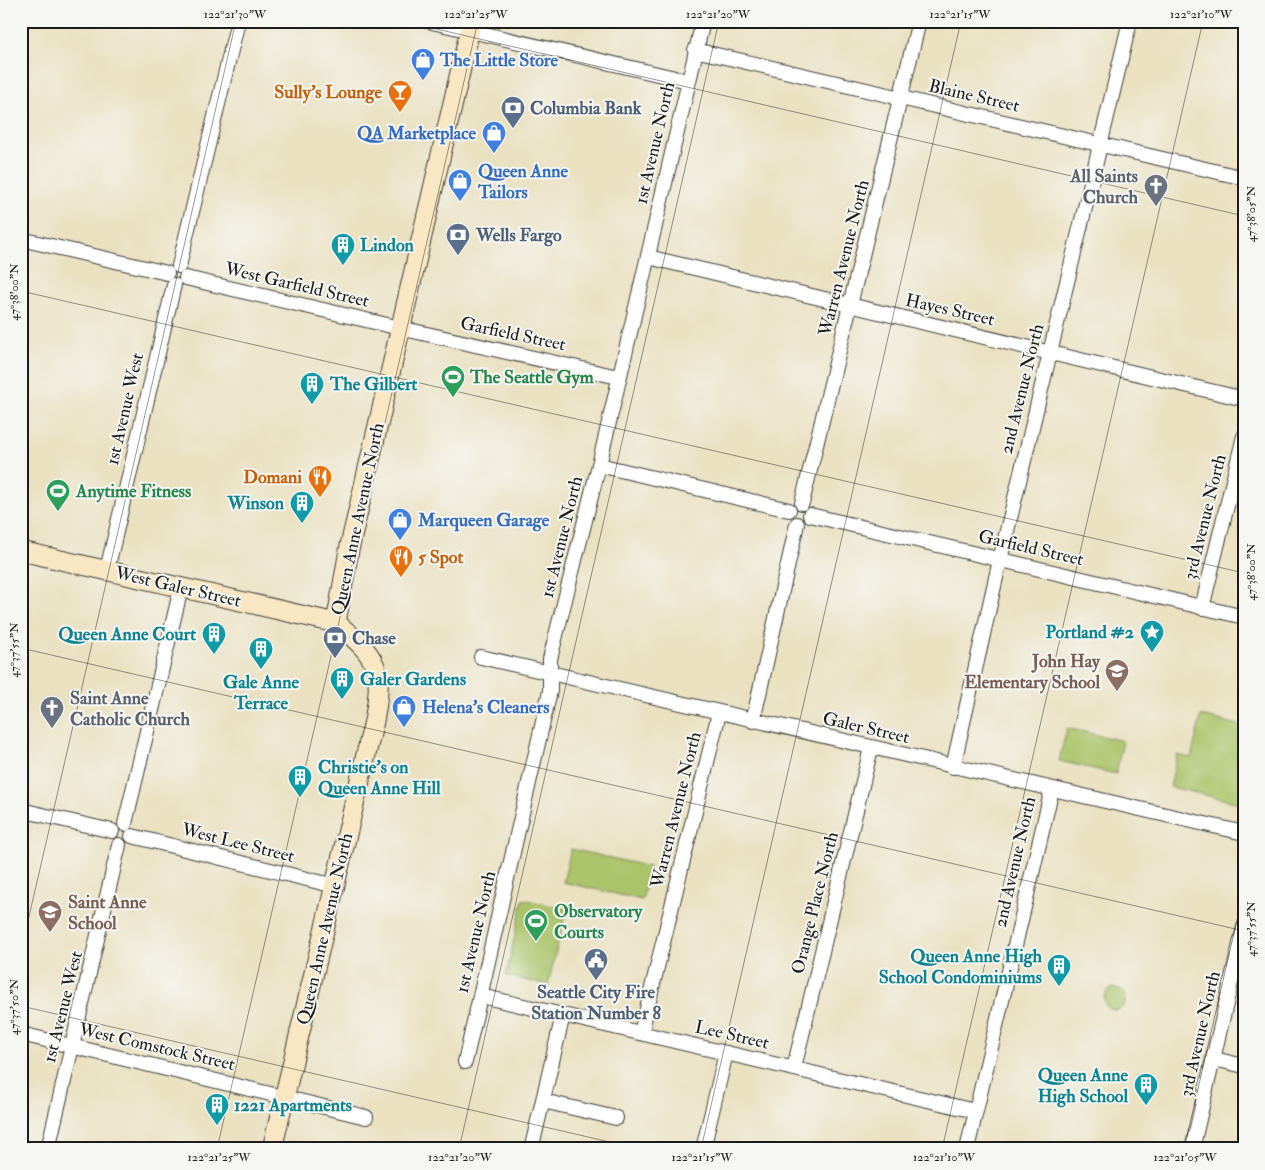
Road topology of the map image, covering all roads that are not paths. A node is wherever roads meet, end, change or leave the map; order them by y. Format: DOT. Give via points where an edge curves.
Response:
graph roads {
  1 [pos="238,21"];
  2 [pos="428,21"];
  3 [pos="703,21"];
  4 [pos="920,21"];
  5 [pos="1130,21"];
  6 [pos="471,26"];
  7 [pos="695,50"];
  8 [pos="688,81"];
  9 [pos="902,98"];
  10 [pos="1101,145"];
  11 [pos="1244,178"];
  12 [pos="21,239"];
  13 [pos="648,257"];
  14 [pos="177,272"];
  15 [pos="851,305"];
  16 [pos="400,328"];
  17 [pos="1050,353"];
  18 [pos="618,376"];
  19 [pos="1244,399"];
  20 [pos="1244,436"];
  21 [pos="599,465"];
  22 [pos="806,509"];
  23 [pos="789,510"];
  24 [pos="797,524"];
  25 [pos="21,551"];
  26 [pos="1000,560"];
  27 [pos="107,570"];
  28 [pos="181,588"];
  29 [pos="1202,608"];
  30 [pos="1244,617"];
  31 [pos="336,624"];
  32 [pos="481,657"];
  33 [pos="550,674"];
  34 [pos="719,713"];
  35 [pos="753,721"];
  36 [pos="871,748"];
  37 [pos="953,767"];
  38 [pos="1052,789"];
  39 [pos="21,810"];
  40 [pos="125,824"];
  41 [pos="112,831"];
  42 [pos="1244,833"];
  43 [pos="132,836"];
  44 [pos="119,845"];
  45 [pos="335,886"];
  46 [pos="1244,927"];
  47 [pos="481,996"];
  48 [pos="563,1015"];
  49 [pos="641,1033"];
  50 [pos="21,1034"];
  51 [pos="73,1047"];
  52 [pos="726,1053"];
  53 [pos="1214,1059"];
  54 [pos="465,1062"];
  55 [pos="1244,1066"];
  56 [pos="794,1068"];
  57 [pos="285,1096"];
  58 [pos="544,1101"];
  59 [pos="975,1111"];
  60 [pos="366,1116"];
  61 [pos="616,1118"];
  62 [pos="532,1146"];
  63 [pos="48,1149"];
  64 [pos="272,1149"];
  65 [pos="703,1149"];
  66 [pos="967,1149"];
  67 [pos="1192,1149"];
  1 -- 14 [label="street"];
  2 -- 6 [label="street"];
  3 -- 7 [label="street, 1st Avenue North"];
  4 -- 9 [label="street, Warren Avenue North"];
  5 -- 10 [label="street, 2nd Avenue North"];
  6 -- 8 [label="street"];
  6 -- 16 [label="main road, Queen Anne Avenue North"];
  7 -- 8 [label="street, 1st Avenue North"];
  7 -- 9 [label="street, Blaine Street"];
  8 -- 13 [label="street, 1st Avenue North"];
  9 -- 10 [label="street, Blaine Street"];
  9 -- 15 [label="street, Warren Avenue North"];
  10 -- 11 [label="street, Blaine Street"];
  10 -- 17 [label="street, 2nd Avenue North"];
  12 -- 14 [label="street, West Garfield Street"];
  13 -- 15 [label="street, Hayes Street"];
  13 -- 18 [label="street, 1st Avenue North"];
  14 -- 16 [label="street, West Garfield Street"];
  14 -- 27 [label="street, 1st Avenue West" via="182,284 174,286"];
  15 -- 17 [label="street, Hayes Street"];
  15 -- 22 [label="street, Warren Avenue North"];
  16 -- 18 [label="street, Garfield Street"];
  16 -- 31 [label="main road, Queen Anne Avenue North" via="349,550"];
  17 -- 19 [label="street, Hayes Street"];
  17 -- 26 [label="street, 2nd Avenue North"];
  18 -- 21 [label="street, 1st Avenue North"];
  20 -- 29 [label="street, 3rd Avenue North"];
  21 -- 23 [label="street"];
  21 -- 33 [label="street, 1st Avenue North" via="550,659"];
  22 -- 23 [label="street" via="795,504"];
  22 -- 24 [label="street" via="805,522"];
  22 -- 26 [label="street, Garfield Street"];
  23 -- 24 [label="street" via="790,518"];
  24 -- 35 [label="street"];
  25 -- 27 [label="main road, West Galer Street"];
  26 -- 29 [label="street, Garfield Street"];
  26 -- 37 [label="street, 2nd Avenue North"];
  27 -- 28 [label="main road, West Galer Street"];
  28 -- 31 [label="main road, West Galer Street"];
  28 -- 40 [label="street"];
  29 -- 30 [label="street, Garfield Street"];
  31 -- 45 [label="main road, Queen Anne Avenue North" via="369,653 379,684 374,721"];
  32 -- 33 [label="street, Galer Street"];
  33 -- 34 [label="street, Galer Street"];
  33 -- 47 [label="street, 1st Avenue North" via="550,691"];
  34 -- 35 [label="street, Galer Street"];
  34 -- 49 [label="street, Warren Avenue North"];
  35 -- 36 [label="street, Galer Street"];
  36 -- 37 [label="street, Galer Street"];
  36 -- 56 [label="street, Orange Place North"];
  37 -- 38 [label="street, Galer Street"];
  38 -- 42 [label="street, Galer Street"];
  38 -- 59 [label="street, 2nd Avenue North"];
  39 -- 41 [label="street"];
  40 -- 41 [label="street" via="116,825"];
  40 -- 43 [label="street" via="130,827"];
  41 -- 44 [label="street" via="113,840"];
  43 -- 44 [label="street" via="128,844"];
  43 -- 45 [label="street, West Lee Street"];
  44 -- 51 [label="street, 1st Avenue West"];
  45 -- 57 [label="main road, Queen Anne Avenue North"];
  46 -- 53 [label="street, 3rd Avenue North"];
  47 -- 48 [label="street, Lee Street"];
  47 -- 54 [label="street, 1st Avenue North"];
  48 -- 49 [label="street, Lee Street"];
  48 -- 58 [label="street"];
  49 -- 52 [label="street, Lee Street"];
  50 -- 51 [label="street, West Comstock Street"];
  51 -- 57 [label="street, West Comstock Street"];
  51 -- 63 [label="street, 1st Avenue West"];
  52 -- 56 [label="street, Lee Street"];
  52 -- 65 [label="street"];
  53 -- 55 [label="street"];
  53 -- 67 [label="street, 3rd Avenue North"];
  56 -- 59 [label="street, Lee Street"];
  57 -- 60 [label="street, West Comstock Street"];
  57 -- 64 [label="main road, Queen Anne Avenue North"];
  58 -- 61 [label="street"];
  58 -- 62 [label="street"];
  59 -- 66 [label="street, 2nd Avenue North"];
}
